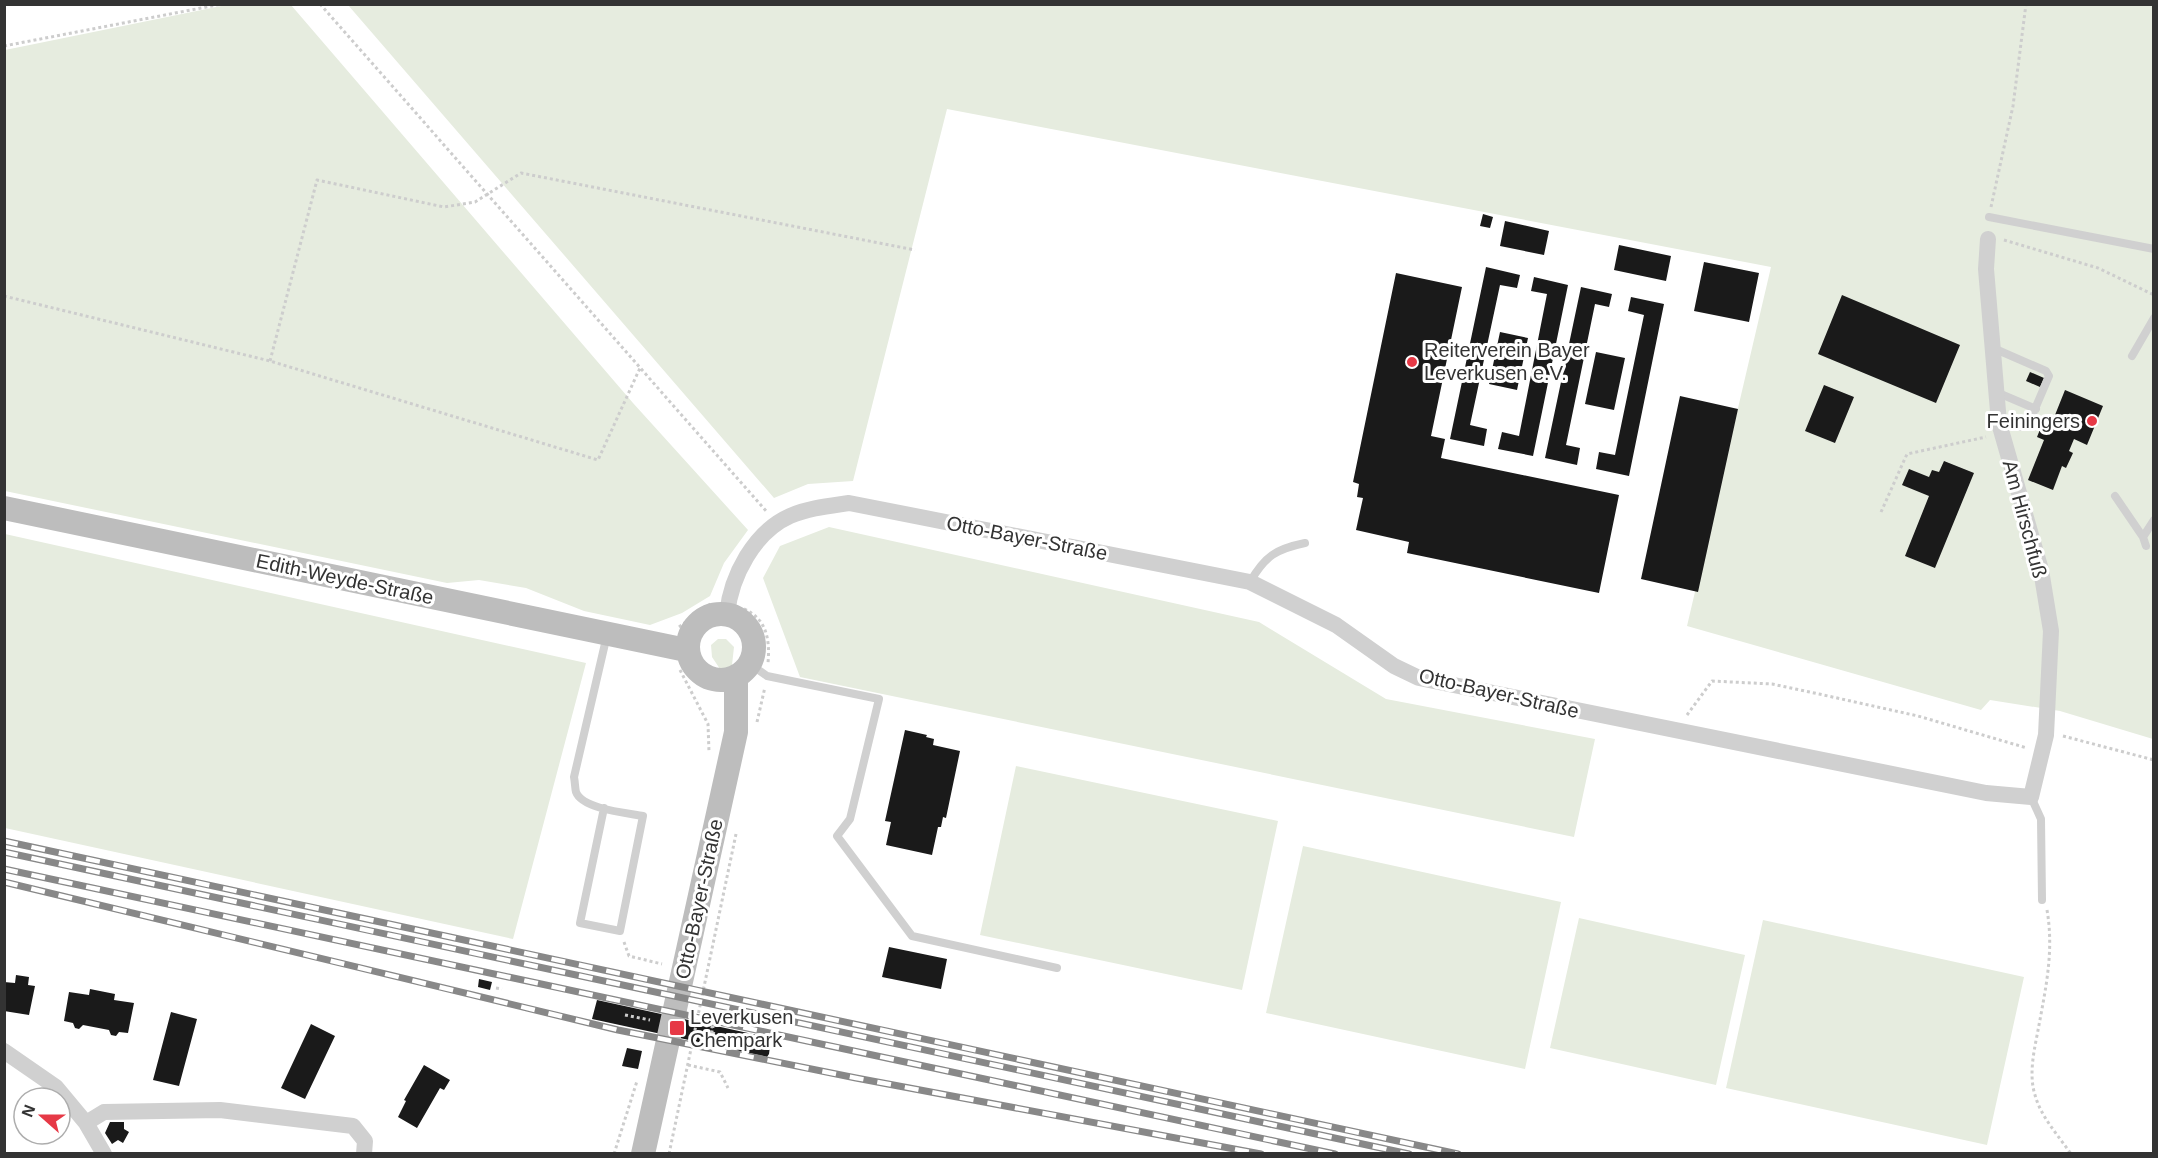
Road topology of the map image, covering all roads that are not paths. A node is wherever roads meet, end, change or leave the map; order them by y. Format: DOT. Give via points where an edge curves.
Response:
graph roads {
  1 [pos="1989,217"];
  2 [pos="1988,239"];
  3 [pos="2154,249"];
  4 [pos="2154,318"];
  5 [pos="1990,347"];
  6 [pos="2132,356"];
  7 [pos="1995,392"];
  8 [pos="2036,410"];
  9 [pos="2000,428"];
  10 [pos="2115,496"];
  11 [pos="4,508"];
  12 [pos="2154,520"];
  13 [pos="2144,537"];
  14 [pos="1305,543"];
  15 [pos="2146,546"];
  16 [pos="1250,582"];
  17 [pos="721,607"];
  18 [pos="607,634"];
  19 [pos="679,649"];
  20 [pos="743,672"];
  21 [pos="2031,797"];
  22 [pos="604,808"];
  23 [pos="2042,900"];
  24 [pos="1058,968"];
  25 [pos="4,1051"];
  26 [pos="86,1123"];
  27 [pos="104,1154"];
  28 [pos="364,1154"];
  29 [pos="643,1154"];
  1 -- 3 [label="lane"];
  2 -- 5 [label="street, Am Hirschfuß"];
  4 -- 6 [label="lane"];
  5 -- 7 [label="street, Am Hirschfuß"];
  5 -- 8 [label="lane" via="2046,371 2047,386"];
  7 -- 8 [label="lane"];
  7 -- 9 [label="street, Am Hirschfuß"];
  8 -- 9 [label="lane" via="2029,423"];
  9 -- 21 [label="street, Am Hirschfuß" via="2041,570 2051,631 2046,735"];
  10 -- 13 [label="lane"];
  11 -- 18 [label="street, Edith-Weyde-Straße"];
  12 -- 13 [label="lane"];
  13 -- 15 [label="lane"];
  14 -- 16 [label="lane" via="1279,549"];
  16 -- 17 [label="street, Otto-Bayer-Straße" via="849,503 813,508 776,524 751,549"];
  16 -- 21 [label="street, Otto-Bayer-Straße" via="1336,625 1394,666 1419,678 1986,793"];
  17 -- 19 [label="street" via="696,625"];
  17 -- 20 [label="street" via="750,630 754,650"];
  18 -- 19 [label="street, Edith-Weyde-Straße"];
  18 -- 22 [label="lane" via="574,777 576,794 586,804"];
  19 -- 20 [label="street" via="710,679"];
  20 -- 24 [label="lane" via="879,699 850,819 837,836 912,936"];
  20 -- 29 [label="street, Otto-Bayer-Straße" via="736,732"];
  21 -- 23 [label="lane" via="2041,819"];
  22 -- 22 [label="lane" via="643,816 620,931 580,923"];
  25 -- 26 [label="street" via="56,1088"];
  26 -- 27 [label="street"];
  26 -- 28 [label="street" via="104,1112 140,1109 231,1111 353,1126 365,1141"];
}
